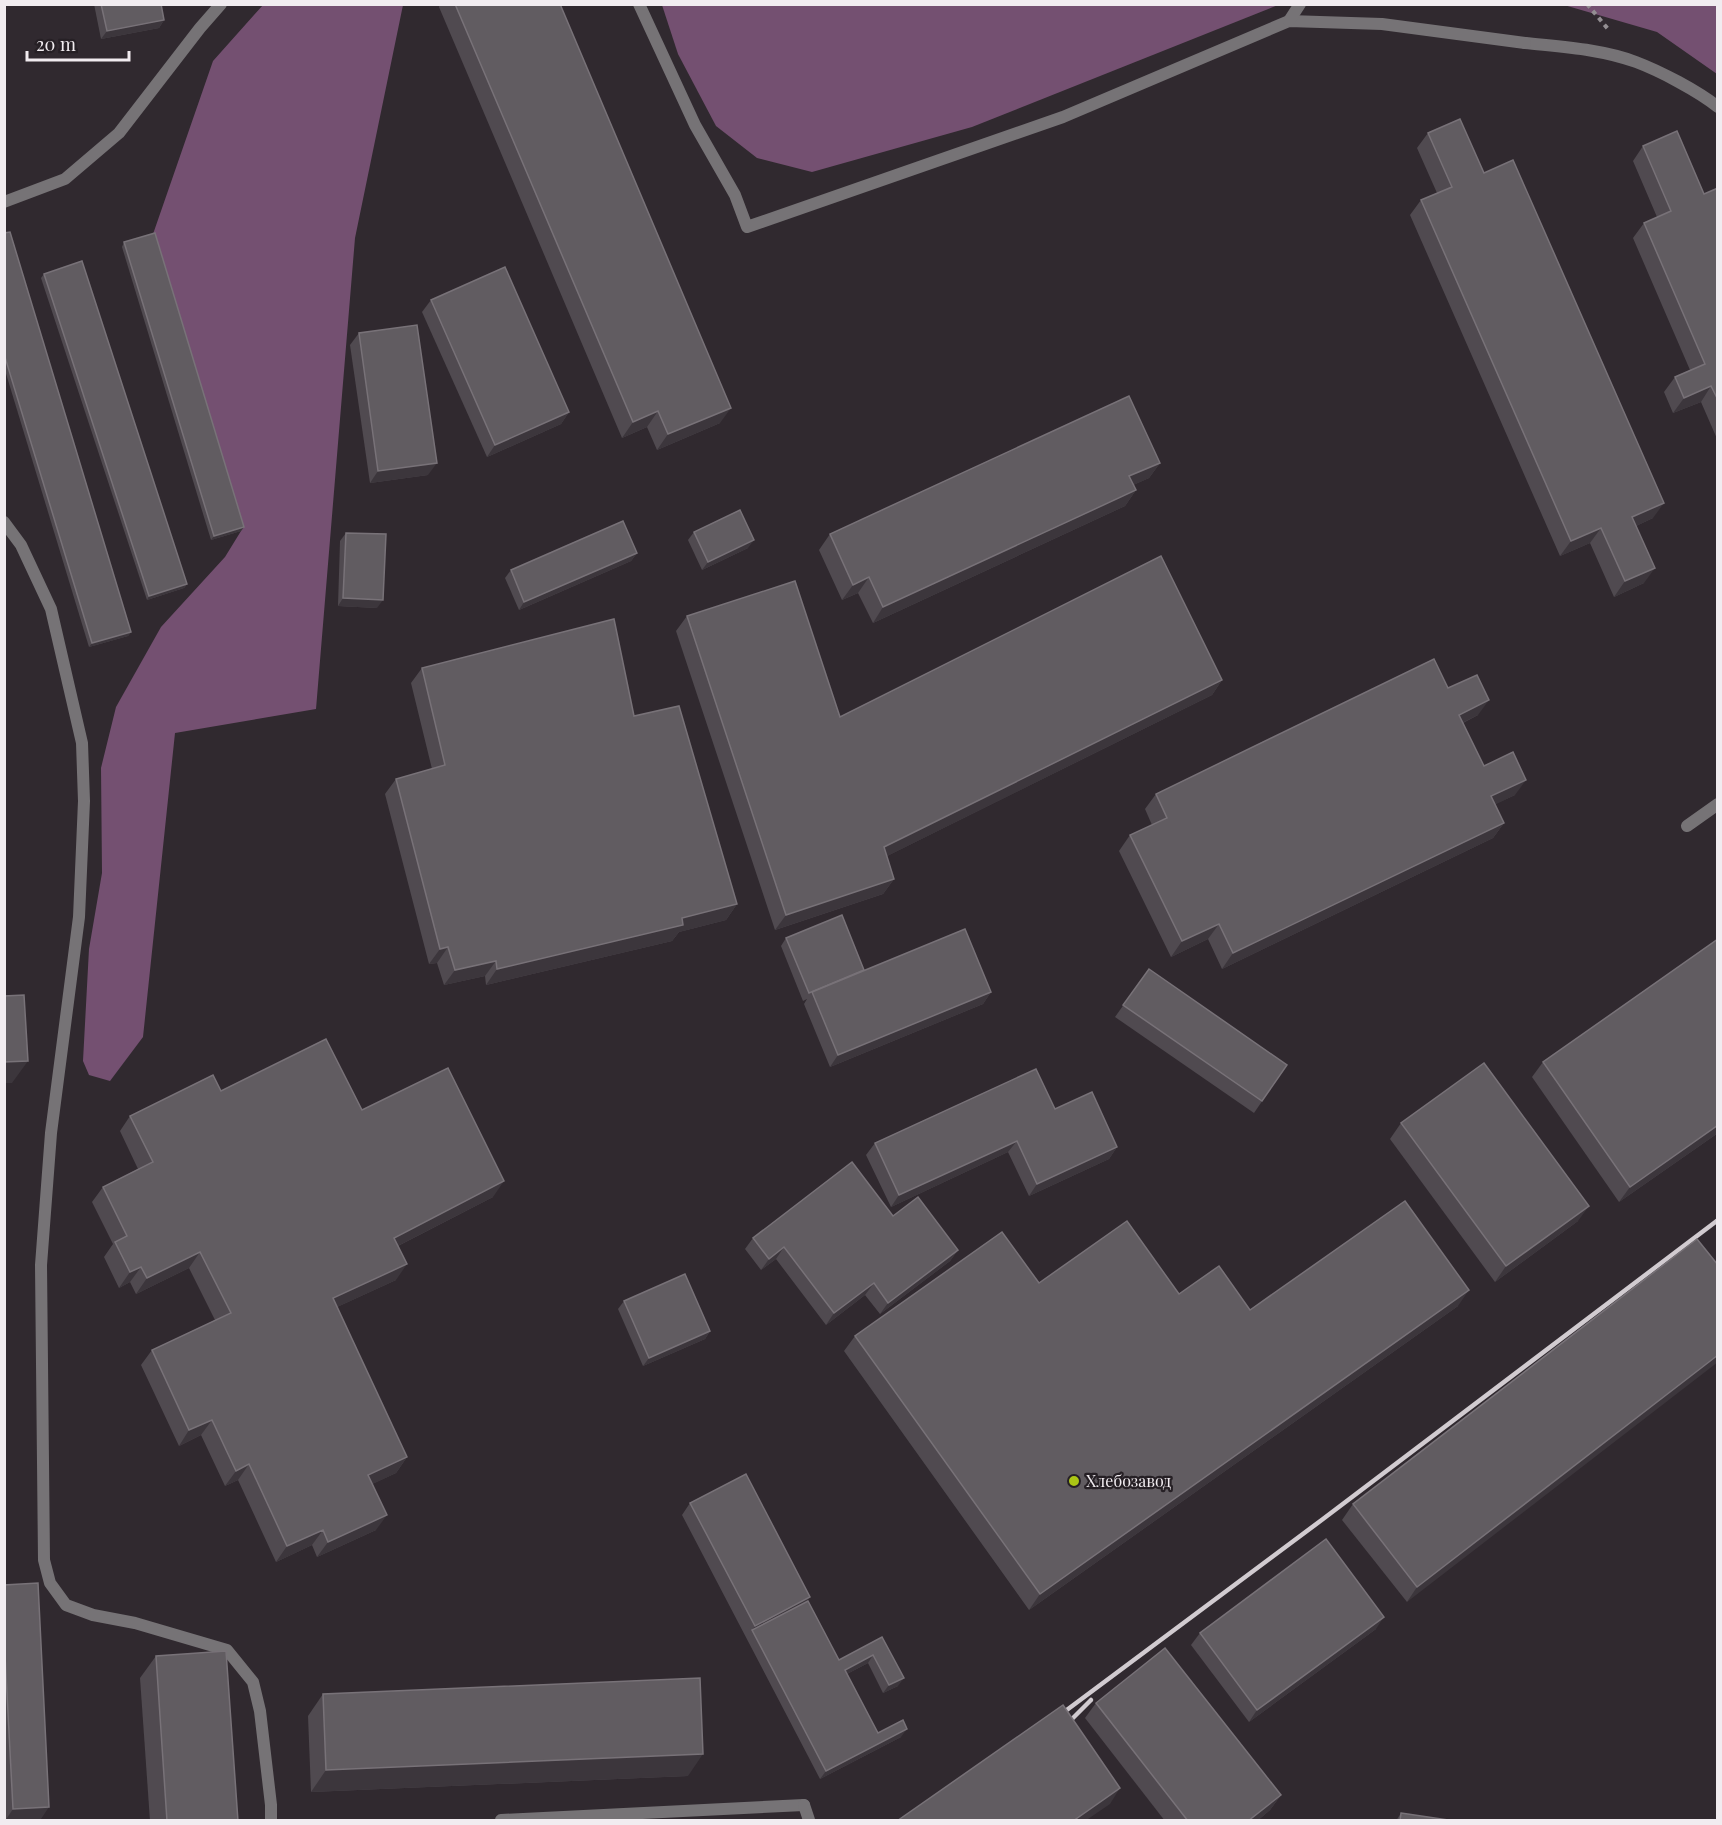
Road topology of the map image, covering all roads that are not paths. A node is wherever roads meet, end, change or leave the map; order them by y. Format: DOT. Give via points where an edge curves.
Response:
graph roads {
  1 [pos="639,4"];
  2 [pos="1300,4"];
  3 [pos="216,7"];
  4 [pos="1288,21"];
  5 [pos="1718,107"];
  6 [pos="4,202"];
  7 [pos="4,522"];
  8 [pos="1718,804"];
  9 [pos="1687,826"];
  10 [pos="271,1821"];
  11 [pos="501,1821"];
  12 [pos="809,1821"];
  1 -- 4 [label="street" via="695,124 735,195 747,227 1063,117"];
  2 -- 4 [label="street"];
  3 -- 6 [label="street" via="119,133 65,179"];
  4 -- 5 [label="street" via="1382,24 1592,51 1635,62"];
  7 -- 10 [label="street" via="21,545 51,609 82,743 79,917 51,1132 41,1265 44,1560 50,1583 66,1605 93,1616 135,1623 227,1650 253,1682 260,1711"];
  8 -- 9 [label="street"];
  11 -- 12 [label="street" via="804,1805"];
}
